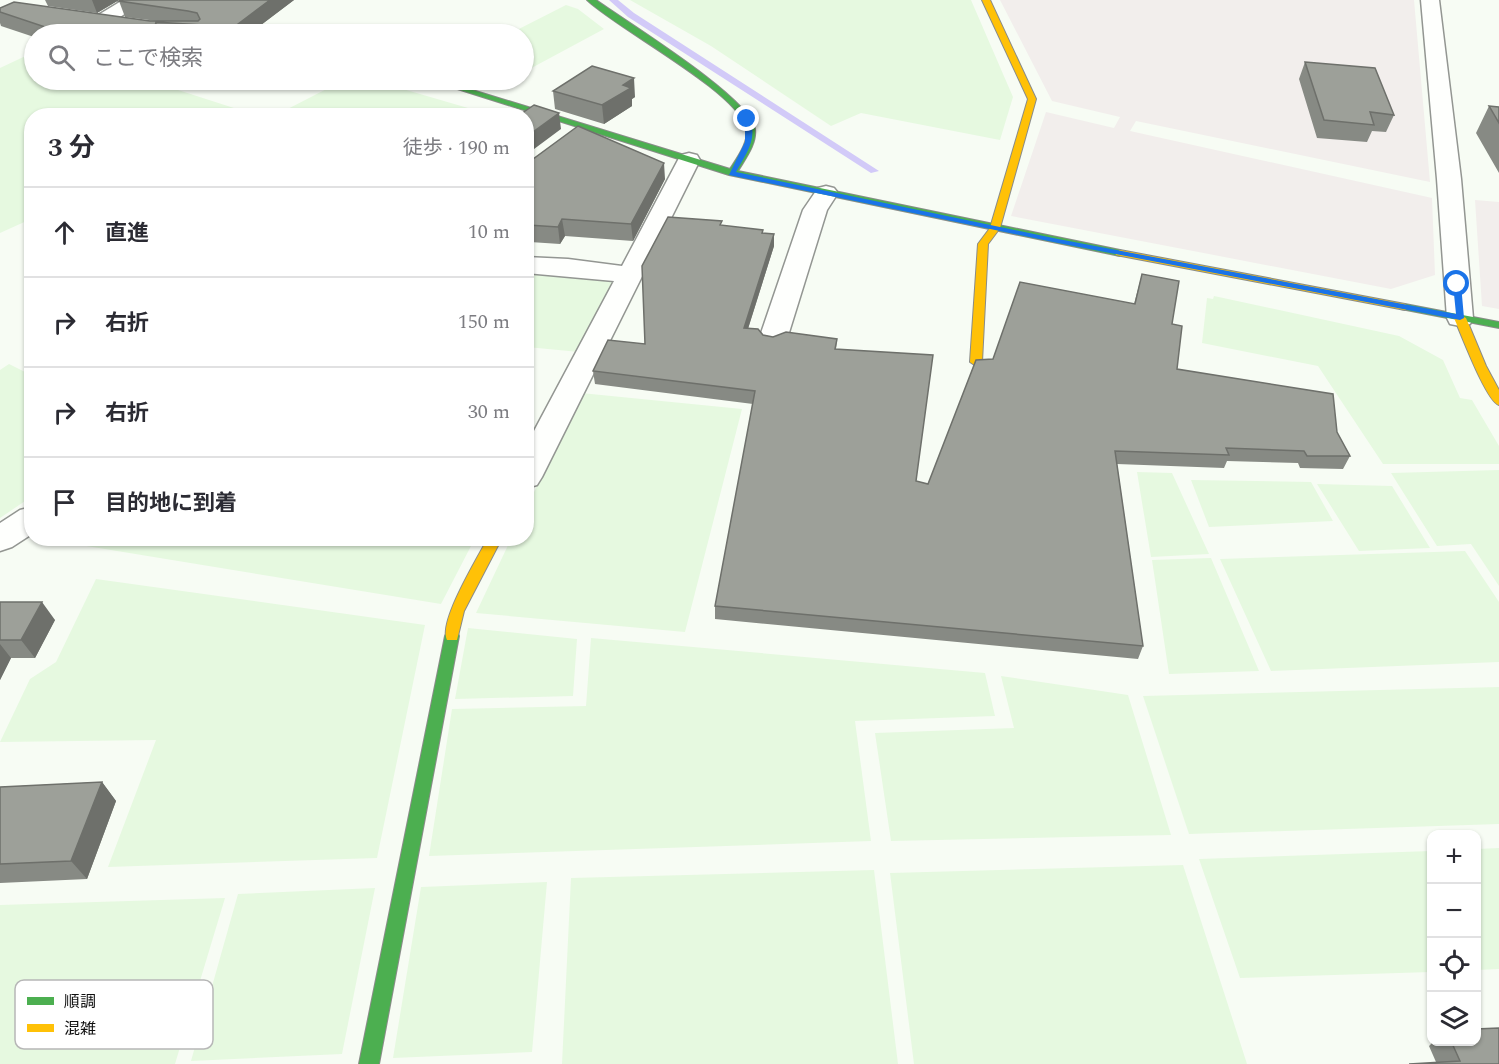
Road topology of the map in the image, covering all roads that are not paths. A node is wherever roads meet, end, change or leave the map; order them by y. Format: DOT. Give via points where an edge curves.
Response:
graph roads {
  1 [pos="135,0"];
  2 [pos="591,0"];
  3 [pos="986,0"];
  4 [pos="1430,0"];
  5 [pos="96,20"];
  6 [pos="125,24"];
  7 [pos="465,90"];
  8 [pos="522,108"];
  9 [pos="534,112"];
  10 [pos="582,127"];
  11 [pos="561,143"];
  12 [pos="689,160"];
  13 [pos="732,173"];
  14 [pos="826,193"];
  15 [pos="995,228"];
  16 [pos="534,266"];
  17 [pos="630,275"];
  18 [pos="1460,318"];
  19 [pos="1499,325"];
  20 [pos="773,339"];
  21 [pos="976,362"];
  22 [pos="1499,401"];
  23 [pos="534,461"];
  24 [pos="24,523"];
  25 [pos="0,539"];
  26 [pos="491,546"];
  27 [pos="369,1064"];
  1 -- 5 [label="street"];
  2 -- 13 [label="street" via="743,112 750,126 749,142"];
  3 -- 15 [label="street" via="1032,99"];
  4 -- 18 [label="street"];
  5 -- 6 [label="street"];
  7 -- 8 [label="street"];
  9 -- 10 [label="street"];
  10 -- 11 [label="street"];
  10 -- 12 [label="street"];
  12 -- 13 [label="street"];
  12 -- 17 [label="street"];
  13 -- 14 [label="street"];
  14 -- 15 [label="street"];
  14 -- 20 [label="street" via="814,210"];
  15 -- 18 [label="street"];
  15 -- 21 [label="street" via="983,244"];
  16 -- 17 [label="street"];
  17 -- 23 [label="street"];
  18 -- 19 [label="street"];
  18 -- 22 [label="street"];
  24 -- 25 [label="street"];
  26 -- 27 [label="street" via="458,611"];
}
